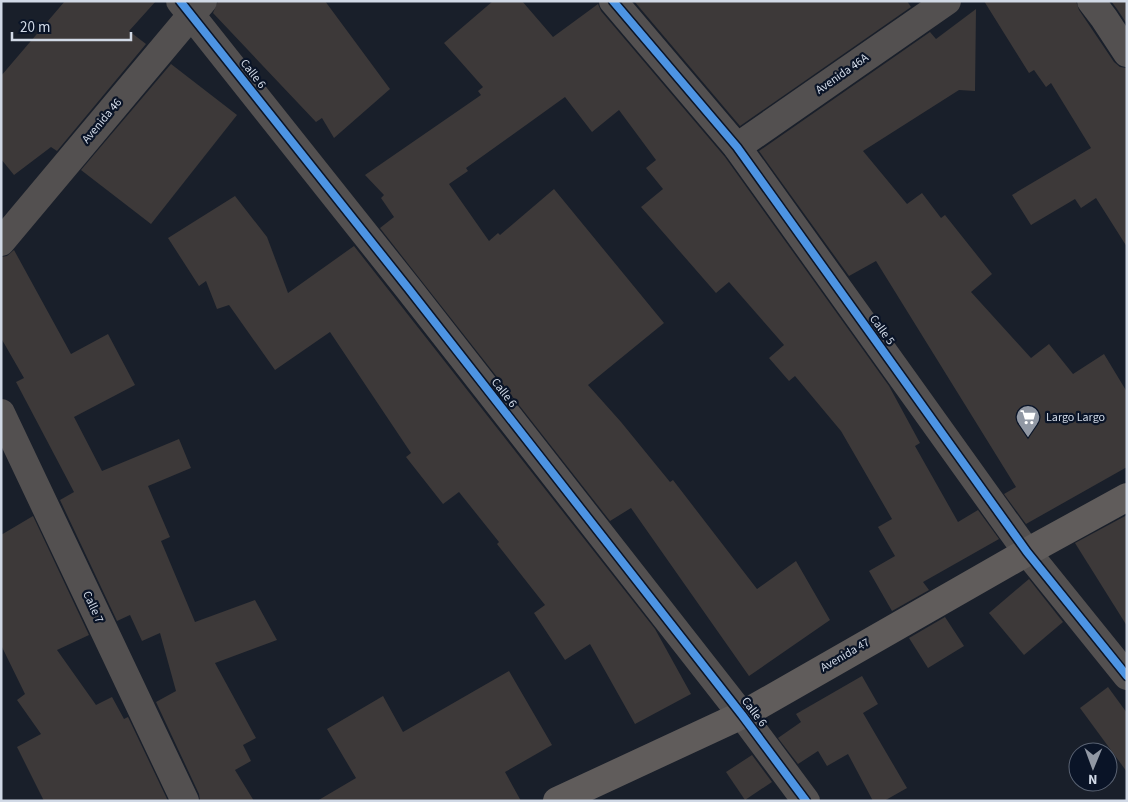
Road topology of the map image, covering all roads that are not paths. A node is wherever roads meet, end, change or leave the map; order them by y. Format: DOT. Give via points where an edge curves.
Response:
graph roads {
  1 [pos="613,1"];
  2 [pos="946,1"];
  3 [pos="1091,1"];
  4 [pos="191,5"];
  5 [pos="1127,53"];
  6 [pos="737,147"];
  7 [pos="1,242"];
  8 [pos="1,413"];
  9 [pos="1127,497"];
  10 [pos="1026,552"];
  11 [pos="1127,676"];
  12 [pos="742,714"];
  13 [pos="185,801"];
  14 [pos="557,801"];
  15 [pos="806,801"];
  1 -- 6 [label="street, Calle 5"];
  2 -- 6 [label="street, Avenida 46A"];
  3 -- 5 [label="street"];
  4 -- 7 [label="street, Avenida 46"];
  4 -- 12 [label="street, Calle 6"];
  6 -- 10 [label="street, Calle 5"];
  8 -- 13 [label="street, Calle 7"];
  9 -- 10 [label="street, Avenida 47"];
  10 -- 11 [label="street, Calle 5"];
  10 -- 12 [label="street, Avenida 47"];
  12 -- 14 [label="street, Avenida 47"];
  12 -- 15 [label="street, Calle 6"];
}
